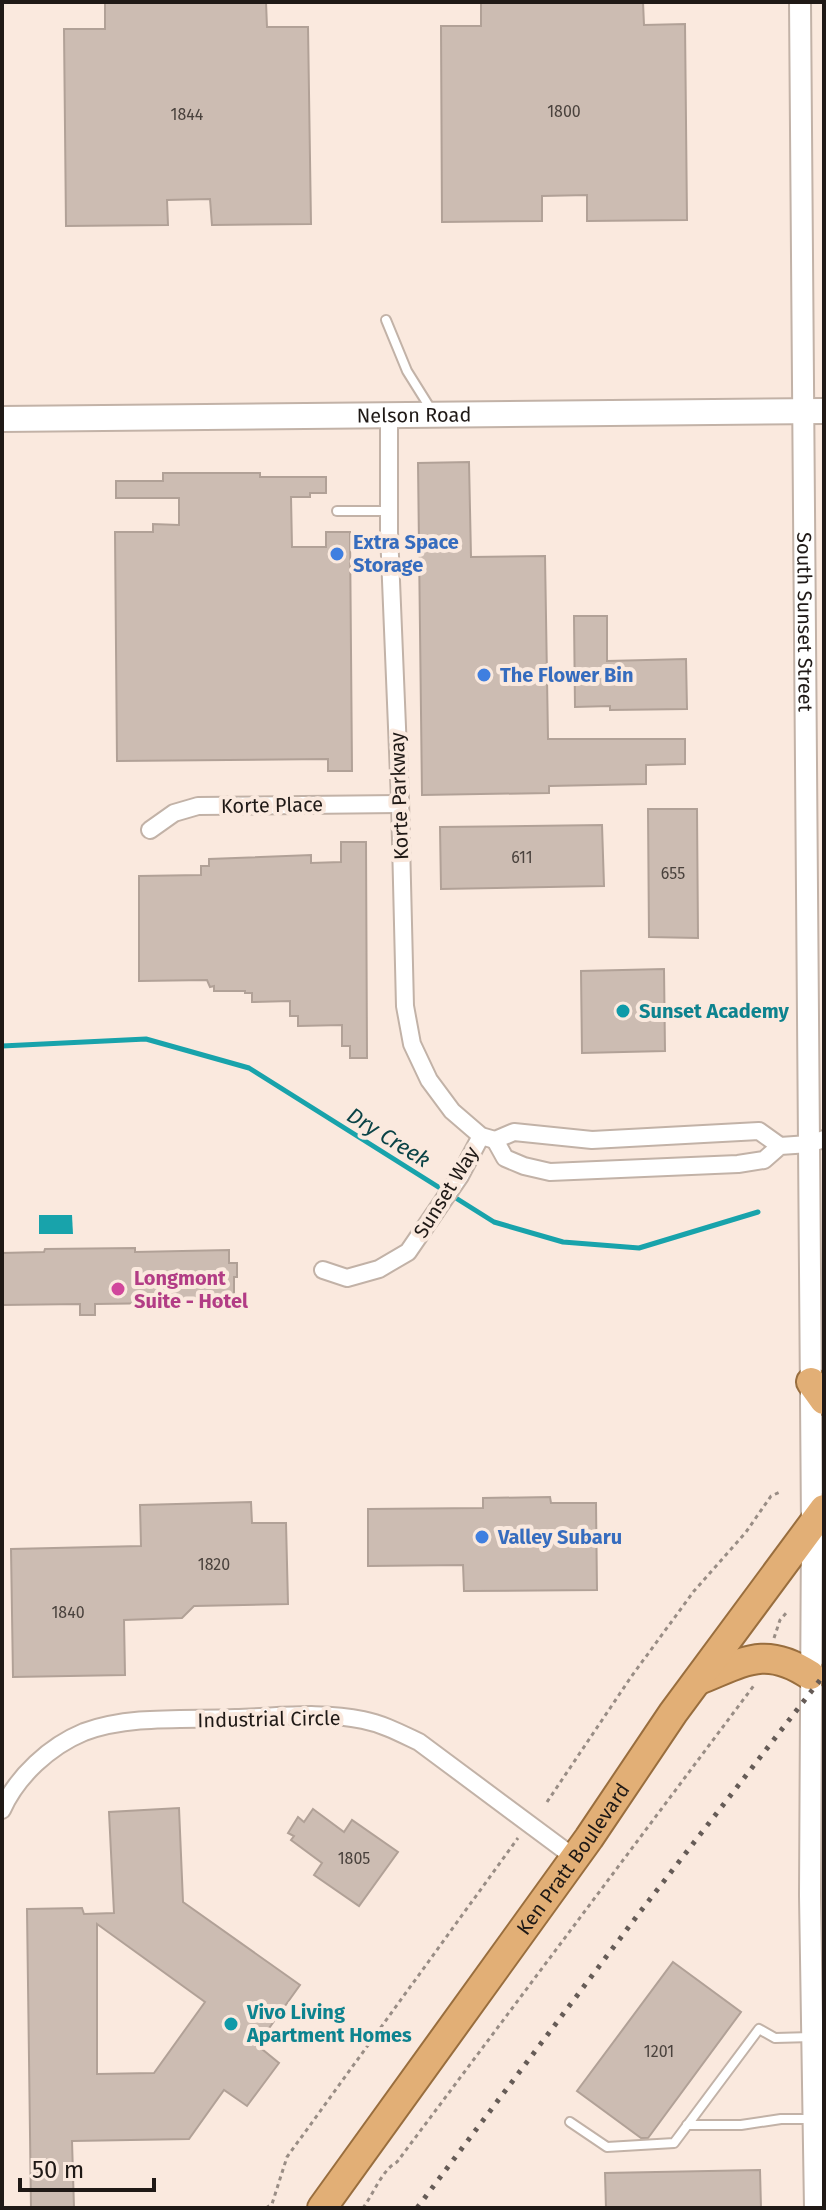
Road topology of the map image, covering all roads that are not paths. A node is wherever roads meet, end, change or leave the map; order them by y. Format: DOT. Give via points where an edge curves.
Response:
graph roads {
  1 [pos="800,2"];
  2 [pos="386,320"];
  3 [pos="813,411"];
  4 [pos="435,415"];
  5 [pos="389,416"];
  6 [pos="2,419"];
  7 [pos="337,511"];
  8 [pos="389,511"];
  9 [pos="400,804"];
  10 [pos="150,830"];
  11 [pos="488,1138"];
  12 [pos="816,1141"];
  13 [pos="780,1146"];
  14 [pos="817,1246"];
  15 [pos="323,1270"];
  16 [pos="818,1391"];
  17 [pos="818,1517"];
  18 [pos="810,1675"];
  19 [pos="698,1680"];
  20 [pos="811,1719"];
  21 [pos="2,1810"];
  22 [pos="811,1817"];
  23 [pos="575,1858"];
  24 [pos="817,1896"];
  25 [pos="812,2037"];
  26 [pos="814,2119"];
  27 [pos="570,2122"];
  28 [pos="687,2125"];
  29 [pos="322,2208"];
  30 [pos="815,2208"];
  1 -- 3 [label="street, South Sunset Street"];
  2 -- 4 [label="lane" via="407,371"];
  3 -- 4 [label="main road, Nelson Road"];
  3 -- 12 [label="street, South Sunset Street"];
  4 -- 5 [label="main road, Nelson Road"];
  5 -- 6 [label="main road, Nelson Road"];
  5 -- 8 [label="street, Korte Parkway"];
  7 -- 8 [label="lane"];
  8 -- 9 [label="street, Korte Parkway"];
  9 -- 10 [label="street, Korte Place" via="198,806 174,813"];
  9 -- 11 [label="street, Korte Parkway" via="405,1006 412,1044 452,1111"];
  11 -- 13 [label="street, Korte Parkway" via="514,1132 592,1140 759,1131"];
  11 -- 13 [label="street, Korte Parkway" via="505,1158 550,1172 738,1164 764,1160"];
  11 -- 15 [label="street, Sunset Way" via="408,1252 379,1269 347,1278"];
  12 -- 13 [label="street, Korte Parkway"];
  12 -- 14 [label="street, South Sunset Street"];
  14 -- 16 [label="street, South Sunset Street"];
  16 -- 17 [label="street, South Sunset Street"];
  17 -- 18 [label="street, South Sunset Street"];
  17 -- 19 [label="highway, Ken Pratt Boulevard"];
  18 -- 19 [label="highway" via="790,1662 767,1657"];
  18 -- 22 [label="street, South Sunset Street"];
  19 -- 23 [label="highway, Ken Pratt Boulevard"];
  20 -- 22 [label="street, South Sunset Street"];
  21 -- 23 [label="street, Industrial Circle" via="29,1769 85,1732 122,1722 319,1715 361,1719 419,1742"];
  22 -- 24 [label="street, South Sunset Street"];
  23 -- 29 [label="highway, Ken Pratt Boulevard"];
  24 -- 25 [label="street, South Sunset Street"];
  25 -- 26 [label="street, South Sunset Street"];
  25 -- 28 [label="lane" via="775,2038 759,2029"];
  26 -- 28 [label="lane"];
  26 -- 30 [label="street, South Sunset Street"];
  27 -- 28 [label="lane" via="607,2147 674,2143"];
}
